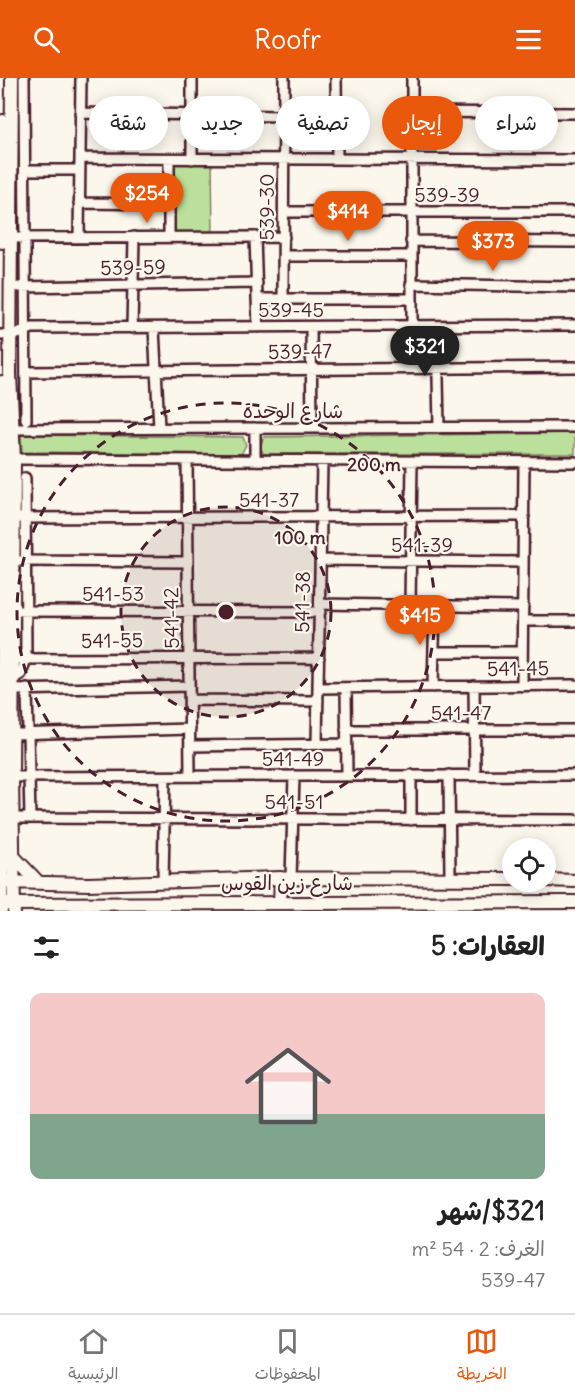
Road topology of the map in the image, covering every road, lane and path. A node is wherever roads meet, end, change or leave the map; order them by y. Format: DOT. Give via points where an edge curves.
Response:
graph roads {
  1 [pos="4,78"];
  2 [pos="12,78"];
  3 [pos="22,78"];
  4 [pos="81,78"];
  5 [pos="192,78"];
  6 [pos="284,78"];
  7 [pos="336,78"];
  8 [pos="412,78"];
  9 [pos="192,96"];
  10 [pos="284,96"];
  11 [pos="412,96"];
  12 [pos="463,112"];
  13 [pos="575,112"];
  14 [pos="80,113"];
  15 [pos="180,115"];
  16 [pos="192,150"];
  17 [pos="284,150"];
  18 [pos="412,150"];
  19 [pos="80,158"];
  20 [pos="169,159"];
  21 [pos="192,159"];
  22 [pos="284,159"];
  23 [pos="337,159"];
  24 [pos="412,160"];
  25 [pos="575,160"];
  26 [pos="26,170"];
  27 [pos="80,170"];
  28 [pos="79,203"];
  29 [pos="169,204"];
  30 [pos="284,212"];
  31 [pos="412,212"];
  32 [pos="575,212"];
  33 [pos="79,237"];
  34 [pos="134,237"];
  35 [pos="169,237"];
  36 [pos="255,237"];
  37 [pos="284,237"];
  38 [pos="10,238"];
  39 [pos="27,238"];
  40 [pos="411,241"];
  41 [pos="575,242"];
  42 [pos="284,256"];
  43 [pos="412,256"];
  44 [pos="256,283"];
  45 [pos="411,284"];
  46 [pos="133,285"];
  47 [pos="575,286"];
  48 [pos="10,287"];
  49 [pos="25,287"];
  50 [pos="257,299"];
  51 [pos="284,299"];
  52 [pos="411,299"];
  53 [pos="575,325"];
  54 [pos="412,326"];
  55 [pos="437,326"];
  56 [pos="258,327"];
  57 [pos="311,327"];
  58 [pos="132,328"];
  59 [pos="154,328"];
  60 [pos="24,330"];
  61 [pos="4,336"];
  62 [pos="575,367"];
  63 [pos="438,368"];
  64 [pos="312,369"];
  65 [pos="156,371"];
  66 [pos="26,372"];
  67 [pos="26,420"];
  68 [pos="575,427"];
  69 [pos="159,428"];
  70 [pos="255,428"];
  71 [pos="312,428"];
  72 [pos="439,428"];
  73 [pos="5,430"];
  74 [pos="6,460"];
  75 [pos="187,460"];
  76 [pos="255,460"];
  77 [pos="322,461"];
  78 [pos="412,461"];
  79 [pos="524,462"];
  80 [pos="575,462"];
  81 [pos="25,478"];
  82 [pos="524,516"];
  83 [pos="321,517"];
  84 [pos="411,517"];
  85 [pos="20,518"];
  86 [pos="188,518"];
  87 [pos="11,556"];
  88 [pos="321,560"];
  89 [pos="188,562"];
  90 [pos="411,562"];
  91 [pos="523,562"];
  92 [pos="2,594"];
  93 [pos="410,606"];
  94 [pos="435,606"];
  95 [pos="523,607"];
  96 [pos="320,608"];
  97 [pos="19,611"];
  98 [pos="189,612"];
  99 [pos="523,621"];
  100 [pos="575,621"];
  101 [pos="434,652"];
  102 [pos="522,652"];
  103 [pos="189,657"];
  104 [pos="319,658"];
  105 [pos="19,659"];
  106 [pos="7,678"];
  107 [pos="575,685"];
  108 [pos="189,686"];
  109 [pos="474,686"];
  110 [pos="522,686"];
  111 [pos="433,687"];
  112 [pos="318,688"];
  113 [pos="346,688"];
  114 [pos="27,689"];
  115 [pos="190,700"];
  116 [pos="318,700"];
  117 [pos="190,729"];
  118 [pos="346,730"];
  119 [pos="475,730"];
  120 [pos="575,730"];
  121 [pos="27,733"];
  122 [pos="13,734"];
  123 [pos="317,744"];
  124 [pos="346,744"];
  125 [pos="190,746"];
  126 [pos="411,775"];
  127 [pos="449,775"];
  128 [pos="475,775"];
  129 [pos="575,775"];
  130 [pos="294,776"];
  131 [pos="346,776"];
  132 [pos="12,777"];
  133 [pos="28,777"];
  134 [pos="165,777"];
  135 [pos="190,777"];
  136 [pos="12,818"];
  137 [pos="30,818"];
  138 [pos="164,818"];
  139 [pos="293,819"];
  140 [pos="411,820"];
  141 [pos="449,820"];
  142 [pos="575,820"];
  143 [pos="0,850"];
  144 [pos="13,856"];
  145 [pos="575,871"];
  146 [pos="286,878"];
  147 [pos="450,878"];
  148 [pos="502,879"];
  149 [pos="163,881"];
  150 [pos="570,881"];
  151 [pos="0,882"];
  152 [pos="15,882"];
  153 [pos="39,883"];
  154 [pos="280,902"];
  155 [pos="0,904"];
  156 [pos="572,904"];
  157 [pos="189,906"];
  158 [pos="322,906"];
  159 [pos="411,906"];
  160 [pos="521,906"];
  161 [pos="14,907"];
  162 [pos="31,907"];
  163 [pos="63,907"];
  164 [pos="1,911"];
  1 -- 61 [label="main road"];
  2 -- 38 [label="main road"];
  3 -- 26 [label="street"];
  4 -- 14 [label="street"];
  5 -- 9 [label="street"];
  6 -- 10 [label="street, 539-30"];
  7 -- 23 [label="street"];
  8 -- 11 [label="street"];
  12 -- 13 [label="street"];
  14 -- 15 [label="street"];
  14 -- 19 [label="street"];
  16 -- 21 [label="street"];
  17 -- 22 [label="street, 539-30"];
  18 -- 24 [label="street"];
  19 -- 20 [label="street"];
  19 -- 27 [label="street"];
  20 -- 21 [label="street"];
  20 -- 29 [label="street"];
  21 -- 22 [label="street"];
  22 -- 23 [label="street"];
  22 -- 30 [label="street, 539-30"];
  23 -- 24 [label="street"];
  24 -- 25 [label="street"];
  24 -- 31 [label="street"];
  26 -- 27 [label="street"];
  26 -- 39 [label="street"];
  27 -- 28 [label="street"];
  28 -- 29 [label="street"];
  28 -- 33 [label="street"];
  29 -- 35 [label="street"];
  30 -- 31 [label="street, 539-39"];
  30 -- 37 [label="street, 539-30"];
  31 -- 32 [label="street, 539-39"];
  31 -- 40 [label="street"];
  33 -- 34 [label="street"];
  33 -- 39 [label="street"];
  34 -- 35 [label="street"];
  34 -- 46 [label="street"];
  35 -- 36 [label="street"];
  36 -- 37 [label="street"];
  36 -- 44 [label="street"];
  37 -- 42 [label="street, 539-30"];
  38 -- 39 [label="street"];
  38 -- 48 [label="main road"];
  39 -- 49 [label="street"];
  40 -- 41 [label="street"];
  40 -- 43 [label="street"];
  42 -- 43 [label="street"];
  42 -- 51 [label="street, 539-30"];
  43 -- 45 [label="street"];
  44 -- 46 [label="street, 539-59"];
  44 -- 50 [label="street"];
  45 -- 47 [label="street"];
  45 -- 52 [label="street"];
  46 -- 49 [label="street, 539-59"];
  46 -- 58 [label="street"];
  48 -- 49 [label="street, 539-59"];
  48 -- 61 [label="main road"];
  49 -- 60 [label="street"];
  50 -- 51 [label="street"];
  50 -- 56 [label="street"];
  51 -- 52 [label="street"];
  52 -- 54 [label="street"];
  53 -- 55 [label="street, 539-45"];
  54 -- 55 [label="street, 539-45"];
  54 -- 57 [label="street, 539-45"];
  55 -- 63 [label="street"];
  56 -- 57 [label="street, 539-45"];
  56 -- 59 [label="street, 539-45"];
  57 -- 64 [label="street"];
  58 -- 59 [label="street, 539-45"];
  58 -- 60 [label="street, 539-45"];
  59 -- 65 [label="street"];
  60 -- 61 [label="street, 539-45" via="20,335"];
  60 -- 66 [label="street"];
  61 -- 73 [label="main road"];
  62 -- 63 [label="street, 539-47"];
  63 -- 64 [label="street, 539-47"];
  63 -- 72 [label="street"];
  64 -- 65 [label="street, 539-47"];
  64 -- 71 [label="street"];
  65 -- 66 [label="street, 539-47"];
  65 -- 69 [label="street"];
  66 -- 67 [label="street"];
  68 -- 72 [label="street, شارع الوحدة"];
  69 -- 70 [label="street, شارع الوحدة"];
  69 -- 73 [label="street, شارع الوحدة"];
  70 -- 71 [label="street, شارع الوحدة"];
  70 -- 76 [label="street"];
  71 -- 72 [label="street, شارع الوحدة"];
  73 -- 74 [label="main road"];
  74 -- 75 [label="street"];
  74 -- 85 [label="main road"];
  74 -- 87 [label="main road"];
  75 -- 76 [label="street"];
  75 -- 86 [label="street, 541-42"];
  76 -- 77 [label="street"];
  77 -- 78 [label="street"];
  77 -- 83 [label="street, 541-38"];
  78 -- 79 [label="street"];
  78 -- 84 [label="street"];
  79 -- 80 [label="street"];
  79 -- 82 [label="street"];
  81 -- 85 [label="street"];
  82 -- 84 [label="street, 541-37"];
  82 -- 91 [label="street"];
  83 -- 84 [label="street, 541-37"];
  83 -- 86 [label="street, 541-37"];
  83 -- 88 [label="street, 541-38"];
  84 -- 90 [label="street"];
  85 -- 86 [label="street, 541-37"];
  85 -- 87 [label="main road"];
  86 -- 89 [label="street, 541-42"];
  87 -- 89 [label="street"];
  87 -- 92 [label="main road"];
  87 -- 97 [label="main road"];
  88 -- 90 [label="street, 541-39"];
  88 -- 96 [label="street, 541-38"];
  89 -- 98 [label="street, 541-42"];
  90 -- 91 [label="street, 541-39"];
  90 -- 93 [label="street"];
  91 -- 95 [label="street"];
  92 -- 106 [label="main road"];
  93 -- 94 [label="street, 541-53"];
  93 -- 96 [label="street, 541-53"];
  94 -- 95 [label="street, 541-53"];
  94 -- 101 [label="street"];
  95 -- 99 [label="street"];
  96 -- 98 [label="street, 541-53"];
  96 -- 104 [label="street, 541-38"];
  97 -- 98 [label="street, 541-53"];
  97 -- 105 [label="main road"];
  98 -- 103 [label="street, 541-42"];
  99 -- 100 [label="street"];
  99 -- 102 [label="street"];
  101 -- 102 [label="street"];
  101 -- 111 [label="street"];
  102 -- 110 [label="street"];
  103 -- 104 [label="street, 541-55"];
  103 -- 105 [label="street, 541-55"];
  103 -- 108 [label="street, 541-42"];
  104 -- 112 [label="street, 541-38"];
  105 -- 106 [label="main road"];
  106 -- 114 [label="street"];
  106 -- 122 [label="main road"];
  106 -- 143 [label="main road"];
  107 -- 110 [label="street, 541-45"];
  108 -- 114 [label="street"];
  108 -- 115 [label="street, 541-42"];
  109 -- 110 [label="street, 541-45"];
  109 -- 111 [label="street, 541-45"];
  109 -- 119 [label="street"];
  111 -- 113 [label="street, 541-45"];
  112 -- 113 [label="street, 541-45"];
  112 -- 116 [label="street, 541-38"];
  113 -- 118 [label="street"];
  114 -- 121 [label="street"];
  115 -- 116 [label="street"];
  115 -- 117 [label="street, 541-42"];
  116 -- 123 [label="street, 541-38"];
  117 -- 121 [label="street"];
  117 -- 125 [label="street, 541-42"];
  118 -- 119 [label="street, 541-47"];
  118 -- 124 [label="street"];
  119 -- 120 [label="street, 541-47"];
  119 -- 128 [label="street"];
  121 -- 122 [label="street"];
  121 -- 133 [label="street"];
  122 -- 132 [label="main road"];
  123 -- 124 [label="street"];
  123 -- 125 [label="street"];
  124 -- 131 [label="street"];
  125 -- 135 [label="street, 541-42"];
  126 -- 127 [label="street, 541-49"];
  126 -- 131 [label="street, 541-49"];
  126 -- 140 [label="street"];
  127 -- 128 [label="street, 541-49"];
  127 -- 141 [label="street"];
  128 -- 129 [label="street, 541-49"];
  130 -- 131 [label="street, 541-49"];
  130 -- 135 [label="street, 541-49"];
  130 -- 139 [label="street"];
  132 -- 133 [label="street, 541-49"];
  132 -- 136 [label="main road"];
  133 -- 134 [label="street, 541-49"];
  133 -- 137 [label="street"];
  134 -- 135 [label="street, 541-49"];
  134 -- 138 [label="street"];
  136 -- 137 [label="street, 541-51"];
  136 -- 144 [label="main road"];
  137 -- 138 [label="street, 541-51"];
  138 -- 139 [label="street, 541-51"];
  138 -- 149 [label="street"];
  139 -- 140 [label="street, 541-51"];
  139 -- 146 [label="street"];
  140 -- 141 [label="street, 541-51"];
  141 -- 142 [label="street, 541-51"];
  141 -- 147 [label="street"];
  143 -- 151 [label="main road"];
  144 -- 152 [label="main road"];
  144 -- 153 [label="main road"];
  145 -- 150 [label="main road"];
  146 -- 147 [label="main road, شارع زين القوس"];
  146 -- 149 [label="main road, شارع زين القوس"];
  146 -- 154 [label="main road"];
  147 -- 148 [label="main road, شارع زين القوس"];
  149 -- 153 [label="main road, شارع زين القوس"];
  151 -- 152 [label="main road, شارع زين القوس"];
  151 -- 155 [label="main road"];
  152 -- 153 [label="main road, شارع زين القوس"];
  152 -- 161 [label="main road"];
  154 -- 157 [label="main road, شارع زين القوس"];
  154 -- 158 [label="main road, شارع زين القوس"];
  155 -- 161 [label="main road, شارع زين القوس"];
  155 -- 164 [label="main road"];
  156 -- 160 [label="main road, شارع زين القوس"];
  157 -- 163 [label="main road, شارع زين القوس"];
  158 -- 159 [label="main road, شارع زين القوس"];
  159 -- 160 [label="main road, شارع زين القوس"];
  161 -- 162 [label="main road, شارع زين القوس"];
  162 -- 163 [label="main road, شارع زين القوس"];
}
